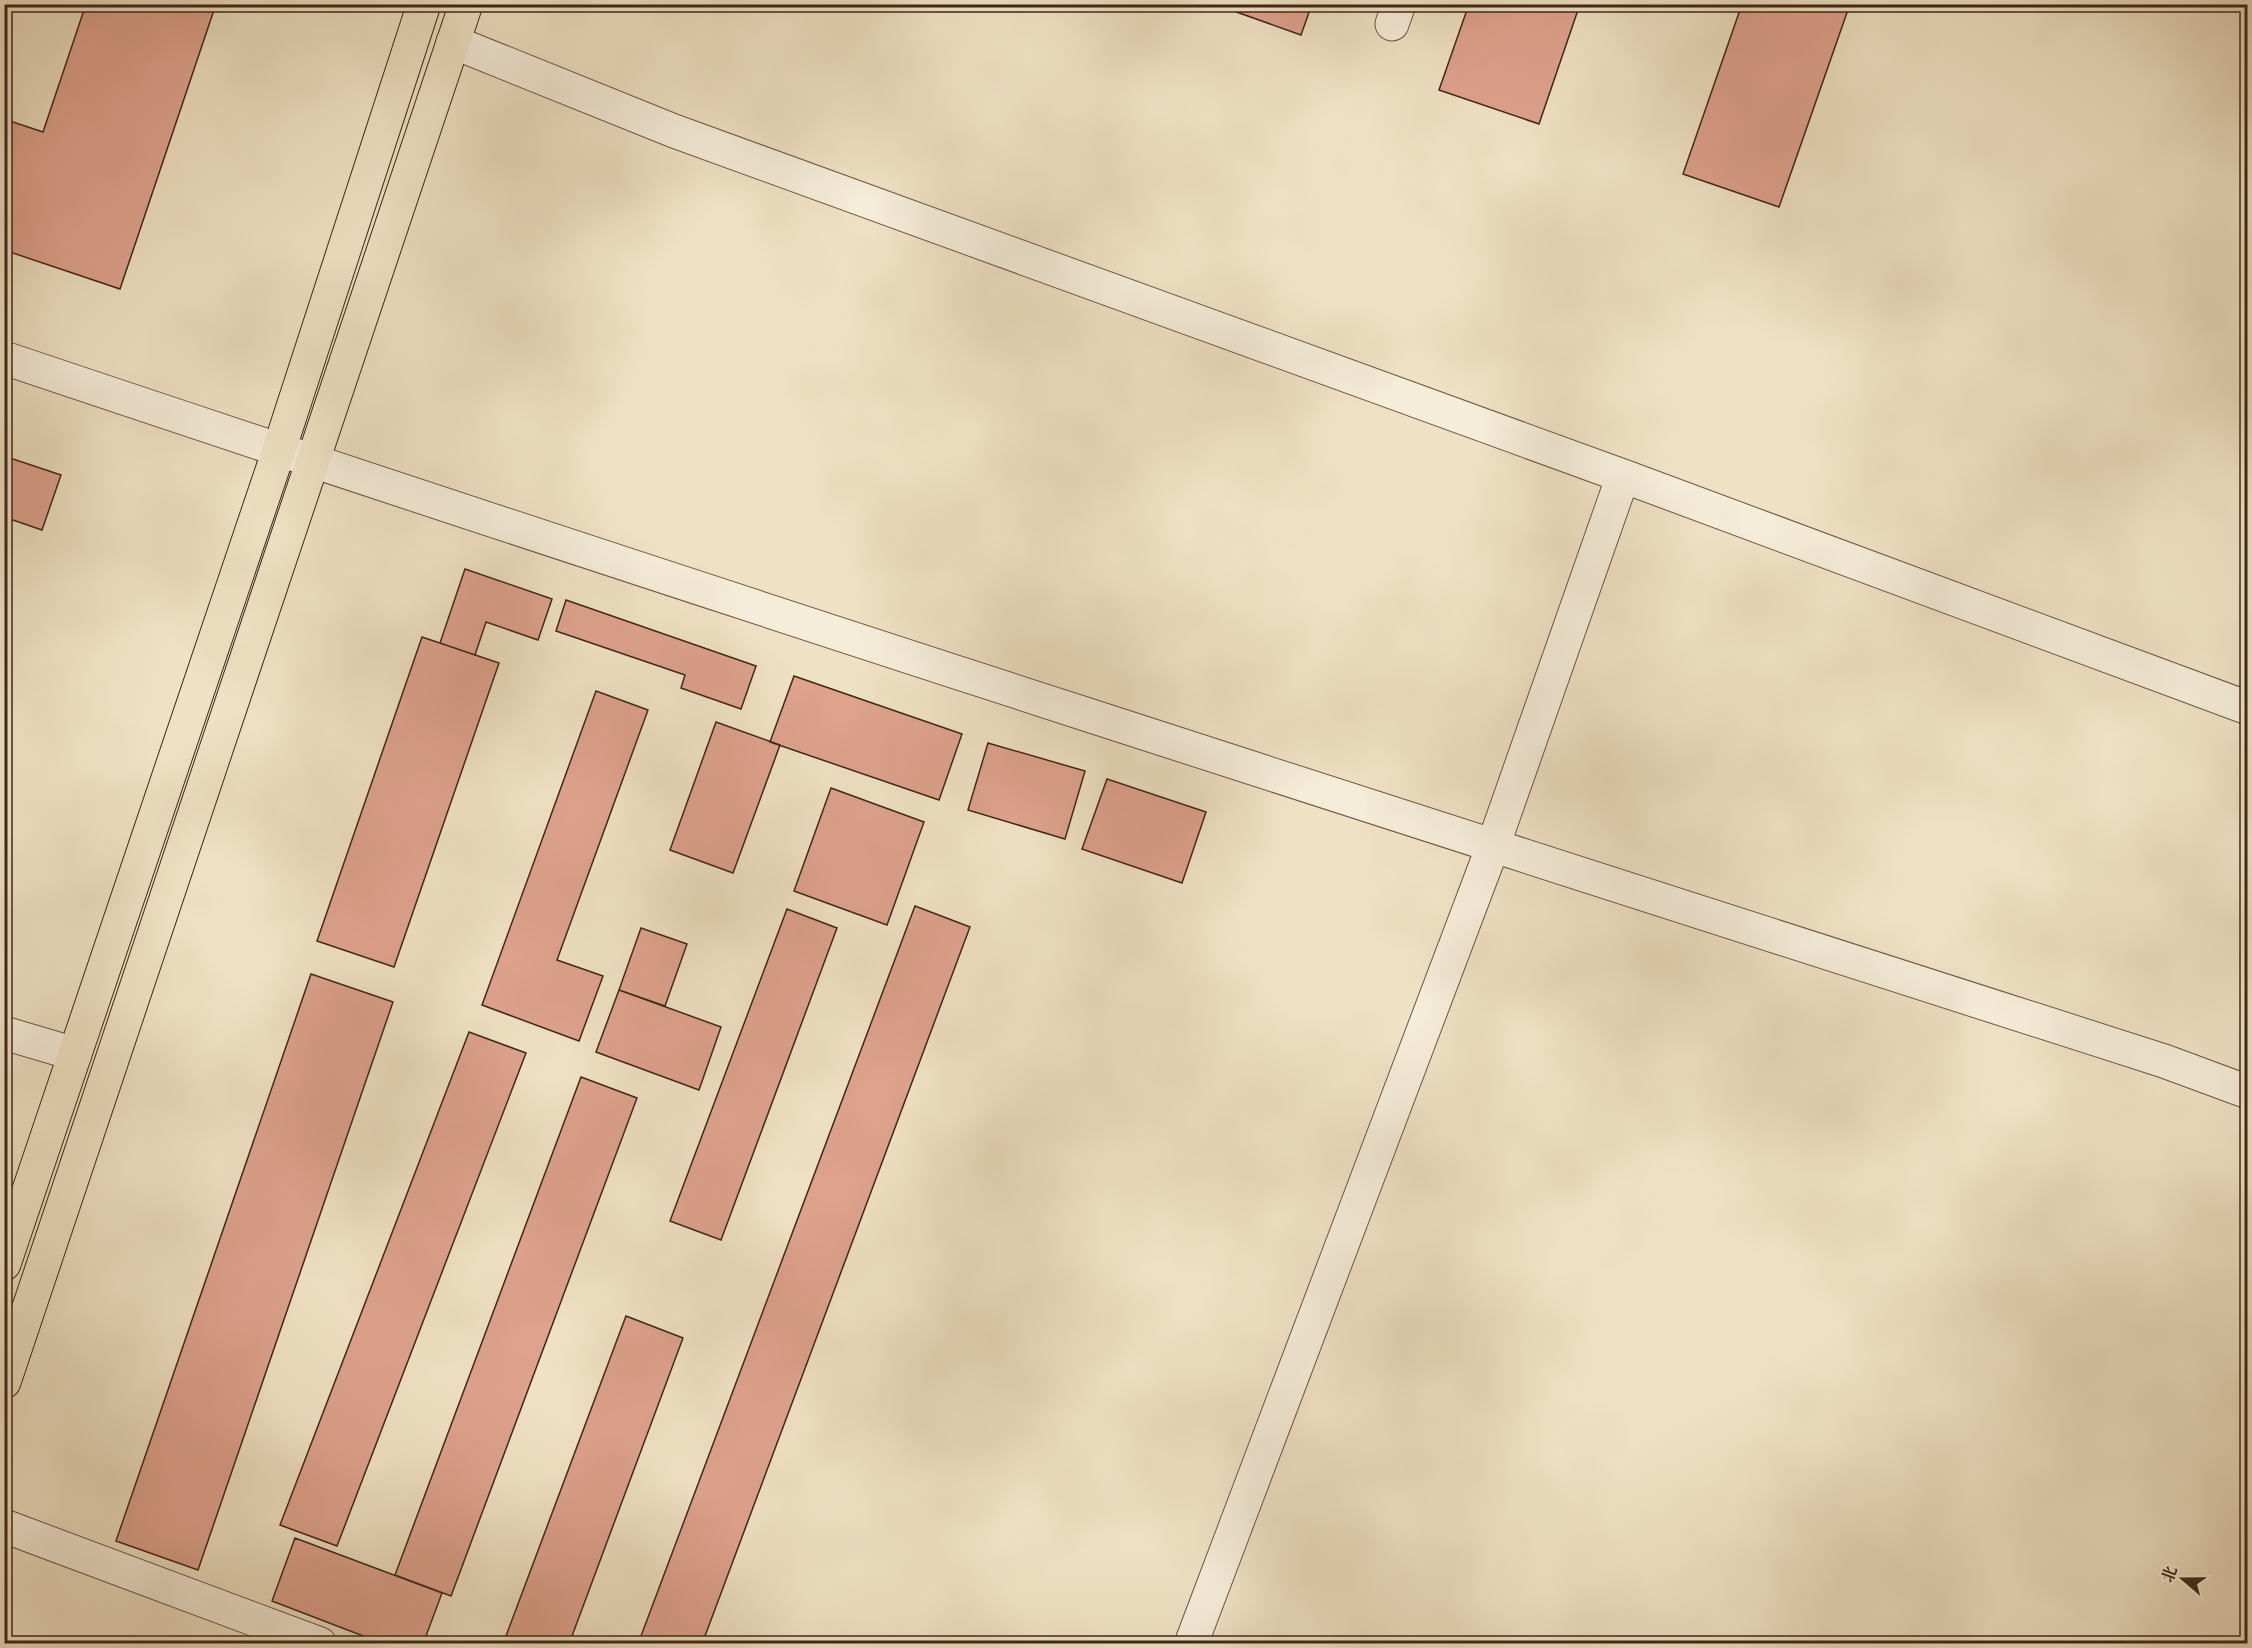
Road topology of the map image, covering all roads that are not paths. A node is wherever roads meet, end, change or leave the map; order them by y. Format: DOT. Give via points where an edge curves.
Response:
graph roads {
  1 [pos="424,4"];
  2 [pos="466,4"];
  3 [pos="453,42"];
  4 [pos="4,357"];
  5 [pos="279,450"];
  6 [pos="313,461"];
  7 [pos="1623,476"];
  8 [pos="2247,708"];
  9 [pos="1493,846"];
  10 [pos="4,1033"];
  11 [pos="75,1054"];
  12 [pos="2247,1092"];
  13 [pos="4,1264"];
  14 [pos="4,1382"];
  15 [pos="4,1526"];
  16 [pos="320,1644"];
  17 [pos="1191,1644"];
  1 -- 5 [label="main road"];
  2 -- 3 [label="main road"];
  3 -- 6 [label="main road"];
  3 -- 7 [label="street" via="674,131"];
  4 -- 5 [label="street"];
  5 -- 6 [label="street"];
  5 -- 11 [label="main road"];
  6 -- 9 [label="street"];
  6 -- 14 [label="main road"];
  7 -- 8 [label="street"];
  7 -- 9 [label="street"];
  9 -- 12 [label="street" via="2164,1061"];
  9 -- 17 [label="street"];
  10 -- 11 [label="street"];
  11 -- 13 [label="main road"];
  15 -- 16 [label="street"];
}
